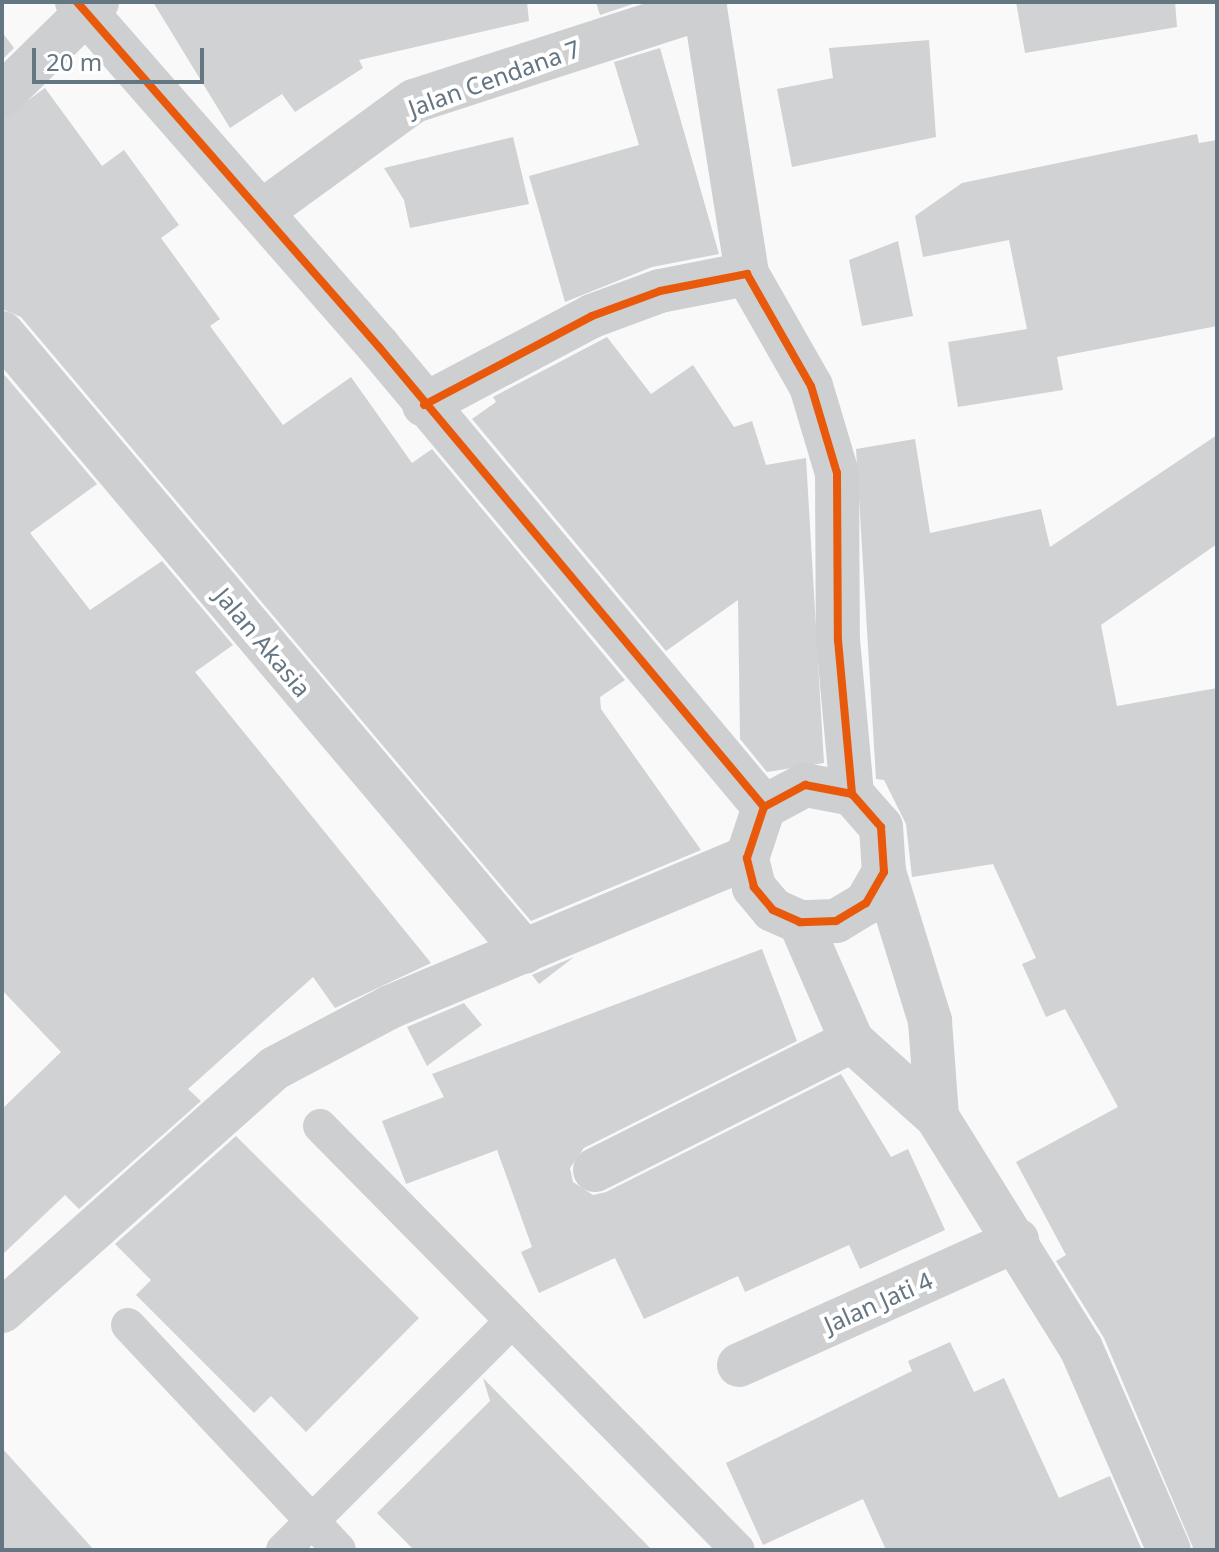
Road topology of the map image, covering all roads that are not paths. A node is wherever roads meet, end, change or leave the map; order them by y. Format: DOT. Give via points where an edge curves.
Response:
graph roads {
  1 [pos="705,4"];
  2 [pos="87,6"];
  3 [pos="2,95"];
  4 [pos="261,212"];
  5 [pos="747,274"];
  6 [pos="2,333"];
  7 [pos="424,405"];
  8 [pos="852,794"];
  9 [pos="764,807"];
  10 [pos="747,858"];
  11 [pos="884,872"];
  12 [pos="800,922"];
  13 [pos="525,952"];
  14 [pos="852,1041"];
  15 [pos="937,1117"];
  16 [pos="320,1126"];
  17 [pos="595,1170"];
  18 [pos="1017,1240"];
  19 [pos="2,1311"];
  20 [pos="511,1322"];
  21 [pos="128,1325"];
  22 [pos="739,1365"];
  23 [pos="310,1519"];
  24 [pos="283,1550"];
  25 [pos="339,1550"];
  26 [pos="738,1550"];
  27 [pos="1169,1550"];
  1 -- 4 [label="street, Jalan Cendana 7" via="414,101"];
  1 -- 5 [label="street"];
  2 -- 3 [label="street"];
  2 -- 4 [label="street"];
  4 -- 7 [label="street"];
  5 -- 7 [label="street" via="660,291 592,316"];
  5 -- 8 [label="street" via="811,386 837,473 838,640"];
  6 -- 13 [label="street, Jalan Akasia"];
  7 -- 9 [label="street"];
  8 -- 9 [label="street" via="805,785"];
  8 -- 11 [label="street" via="881,827"];
  9 -- 10 [label="street"];
  10 -- 12 [label="street" via="754,887 773,910"];
  10 -- 13 [label="street"];
  11 -- 12 [label="street" via="866,903 836,921"];
  11 -- 15 [label="street" via="930,1021"];
  12 -- 14 [label="street"];
  13 -- 19 [label="street" via="390,1007 275,1068"];
  14 -- 15 [label="street"];
  14 -- 17 [label="street"];
  15 -- 18 [label="street"];
  16 -- 20 [label="lane"];
  18 -- 22 [label="street, Jalan Jati 4"];
  18 -- 27 [label="street" via="1081,1348"];
  20 -- 23 [label="lane"];
  20 -- 26 [label="lane"];
  21 -- 23 [label="lane"];
  23 -- 24 [label="lane"];
  23 -- 25 [label="lane"];
}
